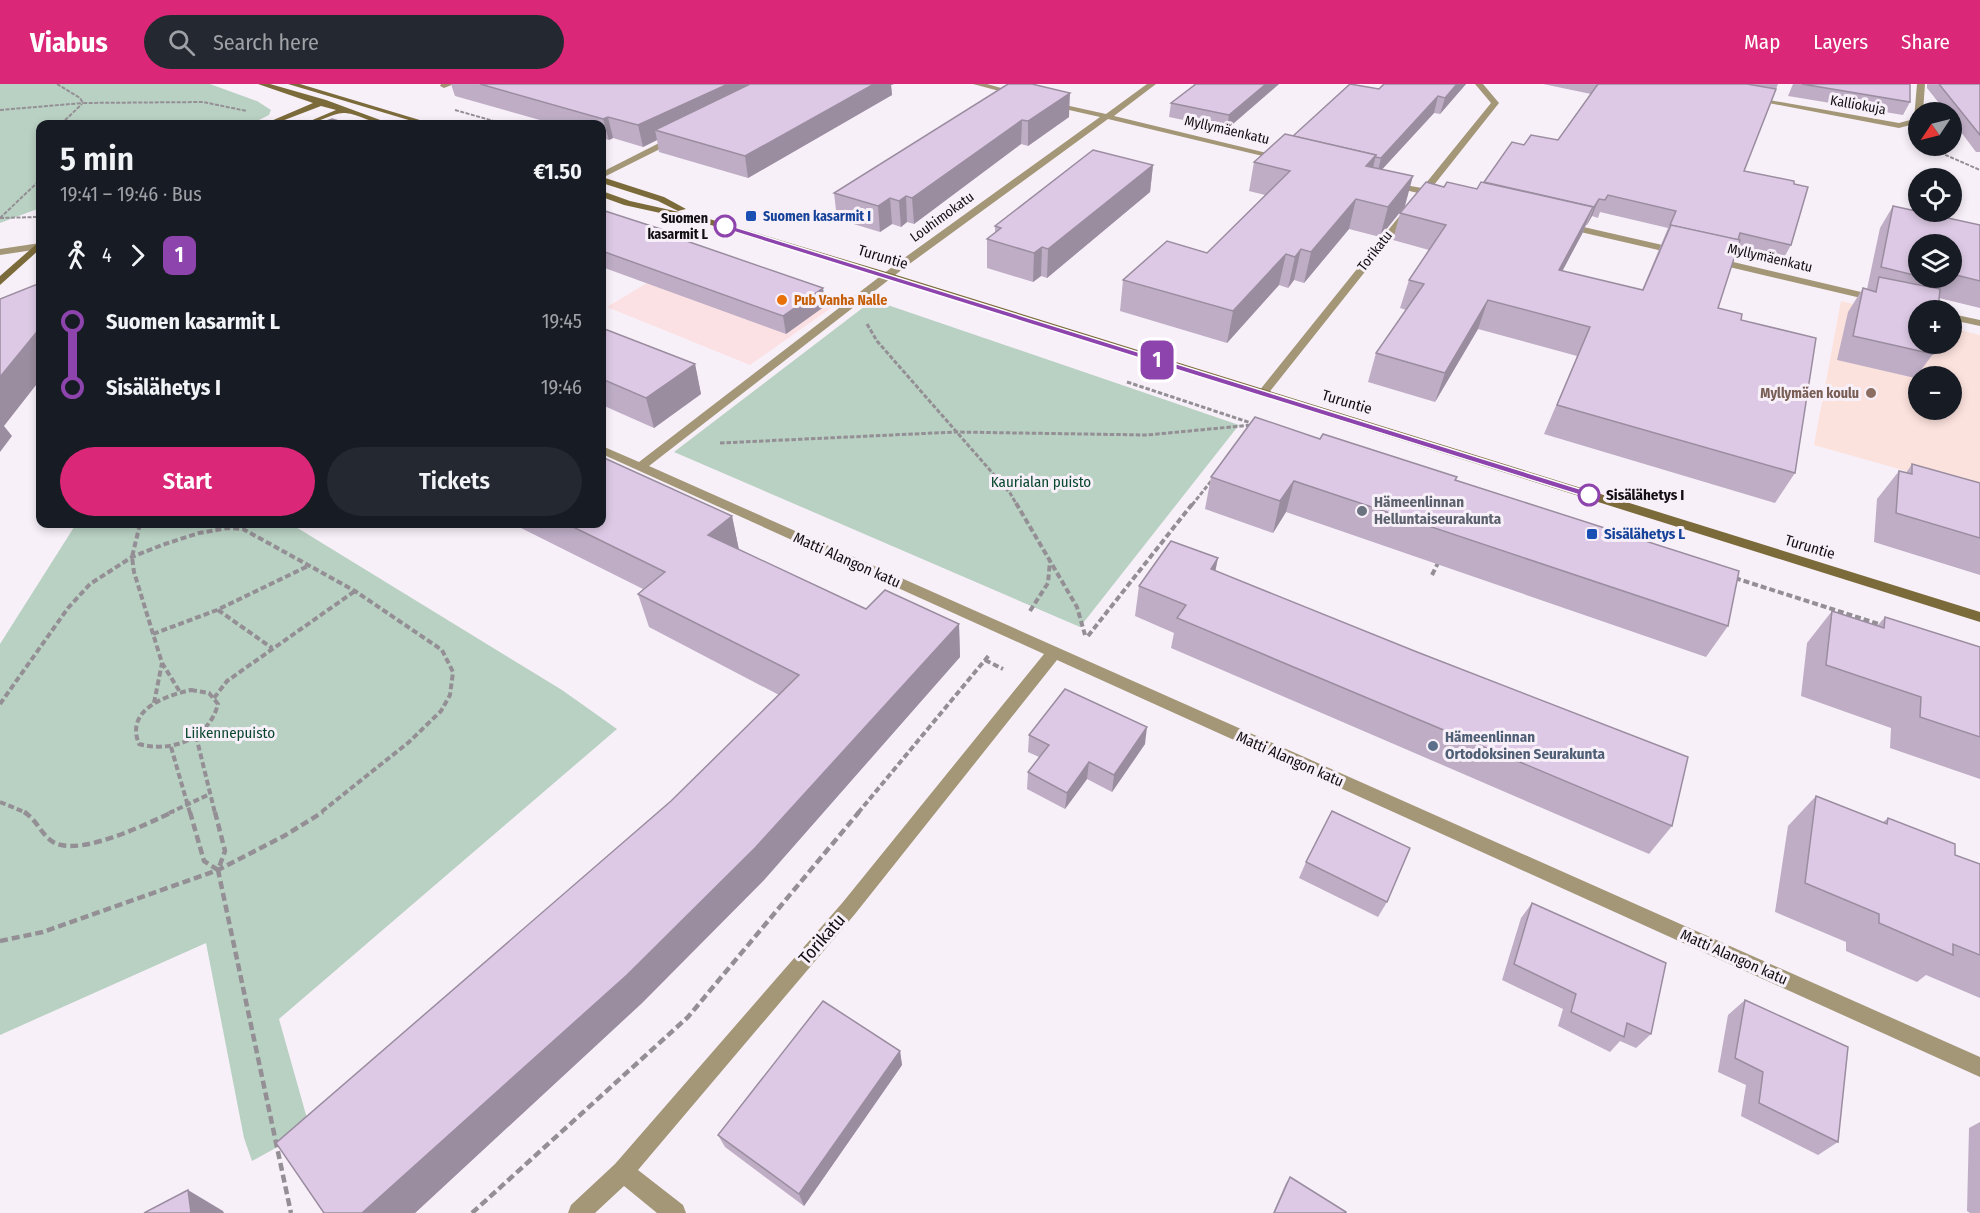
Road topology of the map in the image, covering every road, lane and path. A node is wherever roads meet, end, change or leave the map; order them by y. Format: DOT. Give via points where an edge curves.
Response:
graph roads {
  1 [pos="57,84"];
  2 [pos="262,84"];
  3 [pos="292,84"];
  4 [pos="977,84"];
  5 [pos="1152,84"];
  6 [pos="1479,84"];
  7 [pos="1922,84"];
  8 [pos="337,96"];
  9 [pos="1741,97"];
  10 [pos="1031,98"];
  11 [pos="1042,101"];
  12 [pos="1920,102"];
  13 [pos="83,103"];
  14 [pos="320,104"];
  15 [pos="360,104"];
  16 [pos="0,110"];
  17 [pos="342,111"];
  18 [pos="1107,117"];
  19 [pos="65,120"];
  20 [pos="279,120"];
  21 [pos="318,120"];
  22 [pos="373,120"];
  23 [pos="415,120"];
  24 [pos="1908,123"];
  25 [pos="686,133"];
  26 [pos="1945,156"];
  27 [pos="1289,160"];
  28 [pos="1980,170"];
  29 [pos="606,173"];
  30 [pos="606,181"];
  31 [pos="1380,181"];
  32 [pos="36,184"];
  33 [pos="1425,192"];
  34 [pos="606,195"];
  35 [pos="1449,198"];
  36 [pos="0,218"];
  37 [pos="36,218"];
  38 [pos="703,220"];
  39 [pos="1554,223"];
  40 [pos="36,246"];
  41 [pos="36,249"];
  42 [pos="0,252"];
  43 [pos="1693,256"];
  44 [pos="1705,258"];
  45 [pos="889,276"];
  46 [pos="0,282"];
  47 [pos="867,294"];
  48 [pos="1891,302"];
  49 [pos="1962,319"];
  50 [pos="1980,323"];
  51 [pos="1122,380"];
  52 [pos="1263,393"];
  53 [pos="1255,425"];
  54 [pos="956,432"];
  55 [pos="1248,434"];
  56 [pos="666,447"];
  57 [pos="606,452"];
  58 [pos="640,467"];
  59 [pos="1218,471"];
  60 [pos="139,528"];
  61 [pos="1442,555"];
  62 [pos="132,557"];
  63 [pos="1050,561"];
  64 [pos="309,566"];
  65 [pos="1432,575"];
  66 [pos="1729,577"];
  67 [pos="355,591"];
  68 [pos="218,610"];
  69 [pos="1029,613"];
  70 [pos="1980,617"];
  71 [pos="1889,627"];
  72 [pos="153,634"];
  73 [pos="272,648"];
  74 [pos="1053,654"];
  75 [pos="985,660"];
  76 [pos="162,663"];
  77 [pos="180,692"];
  78 [pos="214,698"];
  79 [pos="154,703"];
  80 [pos="0,704"];
  81 [pos="196,736"];
  82 [pos="171,747"];
  83 [pos="210,794"];
  84 [pos="0,802"];
  85 [pos="189,805"];
  86 [pos="218,870"];
  87 [pos="0,941"];
  88 [pos="1980,1066"];
  89 [pos="623,1172"];
  90 [pos="291,1213"];
  91 [pos="471,1213"];
  92 [pos="579,1213"];
  93 [pos="675,1213"];
  1 -- 13 [label="path"];
  2 -- 14 [label="main road"];
  3 -- 8 [label="main road"];
  4 -- 10 [label="street"];
  5 -- 18 [label="street, Louhimokatu"];
  6 -- 33 [label="street, Torikatu" via="1495,102"];
  7 -- 12 [label="street"];
  8 -- 14 [label="main road"];
  8 -- 15 [label="main road"];
  9 -- 24 [label="street, Kalliokuja" via="1899,126"];
  11 -- 18 [label="street, Myllymäenkatu"];
  13 -- 16 [label="path"];
  13 -- 19 [label="path"];
  13 -- 20 [label="path" via="203,102"];
  14 -- 17 [label="main road"];
  14 -- 20 [label="main road"];
  15 -- 17 [label="main road"];
  15 -- 23 [label="main road"];
  17 -- 21 [label="main road"];
  17 -- 22 [label="main road"];
  18 -- 27 [label="street, Myllymäenkatu"];
  18 -- 45 [label="street, Louhimokatu"];
  25 -- 29 [label="street"];
  26 -- 28 [label="path"];
  30 -- 38 [label="main road, Turuntie" via="661,199"];
  31 -- 33 [label="street"];
  32 -- 36 [label="path"];
  33 -- 35 [label="street"];
  33 -- 52 [label="street, Torikatu"];
  34 -- 38 [label="main road, Turuntie"];
  36 -- 37 [label="path"];
  38 -- 45 [label="main road, Turuntie"];
  39 -- 43 [label="street"];
  40 -- 42 [label="street"];
  41 -- 46 [label="main road"];
  44 -- 48 [label="street, Myllymäenkatu"];
  45 -- 47 [label="street, Louhimokatu"];
  45 -- 52 [label="main road, Turuntie"];
  47 -- 54 [label="path" via="867,325 876,341"];
  47 -- 56 [label="street, Louhimokatu"];
  49 -- 50 [label="street"];
  51 -- 53 [label="path"];
  52 -- 70 [label="main road, Turuntie"];
  53 -- 54 [label="path" via="1147,435"];
  53 -- 55 [label="path"];
  54 -- 56 [label="path"];
  54 -- 63 [label="path" via="1010,493"];
  56 -- 58 [label="street, Louhimokatu"];
  57 -- 58 [label="street, Matti Alangon katu"];
  58 -- 74 [label="street, Matti Alangon katu"];
  59 -- 63 [label="path" via="1086,638 1077,608"];
  60 -- 62 [label="path"];
  61 -- 65 [label="path"];
  62 -- 64 [label="path" via="200,533 228,528 243,529"];
  62 -- 72 [label="path"];
  62 -- 80 [label="path" via="90,584 68,608"];
  63 -- 69 [label="path" via="1048,583"];
  64 -- 67 [label="path"];
  64 -- 68 [label="path"];
  66 -- 71 [label="path"];
  67 -- 73 [label="path"];
  67 -- 86 [label="path" via="442,650 453,672 450,695 441,711 409,742 327,809"];
  68 -- 72 [label="path"];
  68 -- 73 [label="path"];
  72 -- 76 [label="path"];
  73 -- 78 [label="path" via="227,681"];
  74 -- 88 [label="street, Matti Alangon katu"];
  74 -- 89 [label="street, Torikatu" via="849,908"];
  75 -- 91 [label="path" via="688,1017"];
  76 -- 77 [label="path"];
  76 -- 79 [label="path"];
  77 -- 78 [label="path" via="201,691"];
  77 -- 79 [label="path"];
  78 -- 81 [label="path" via="218,704 213,720"];
  79 -- 82 [label="path" via="137,720 134,737 147,748"];
  81 -- 82 [label="path"];
  81 -- 83 [label="path"];
  82 -- 85 [label="path"];
  83 -- 85 [label="path"];
  83 -- 86 [label="path" via="225,851"];
  84 -- 85 [label="path" via="33,819 43,834 61,846 80,846 109,838"];
  85 -- 86 [label="path" via="204,861"];
  86 -- 87 [label="path" via="43,932"];
  86 -- 90 [label="path"];
  89 -- 92 [label="street, Torikatu"];
  89 -- 93 [label="street"];
}
